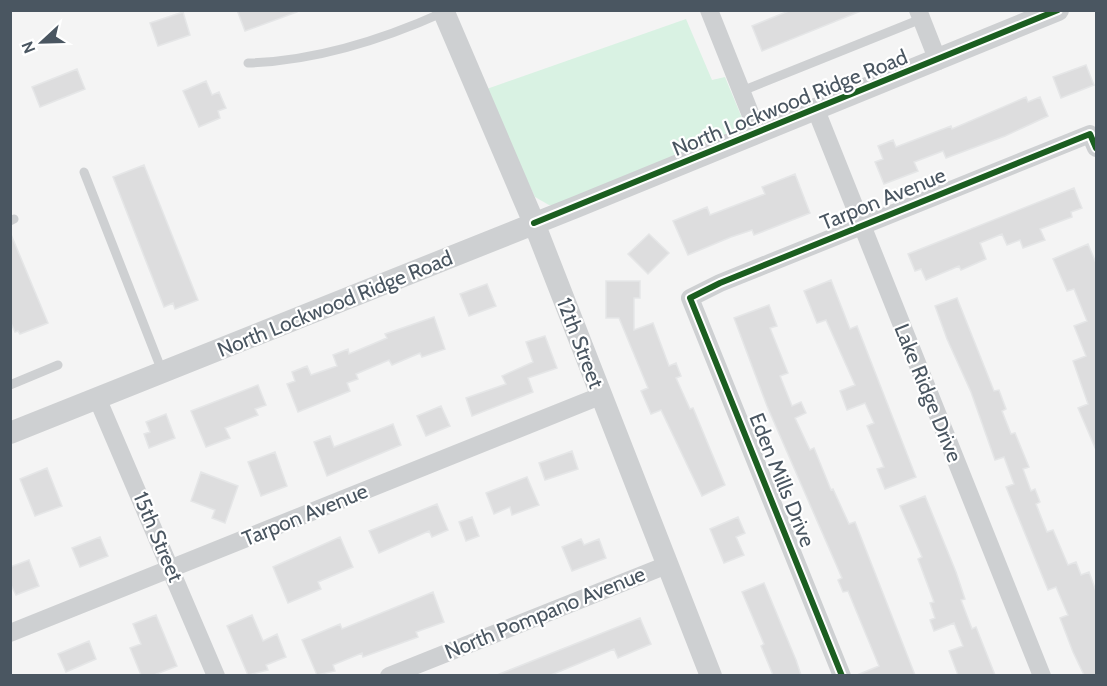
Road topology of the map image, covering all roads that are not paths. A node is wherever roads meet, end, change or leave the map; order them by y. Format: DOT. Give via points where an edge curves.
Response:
graph roads {
  1 [pos="710,10"];
  2 [pos="444,11"];
  3 [pos="1048,12"];
  4 [pos="919,15"];
  5 [pos="938,61"];
  6 [pos="248,63"];
  7 [pos="742,91"];
  8 [pos="816,110"];
  9 [pos="758,133"];
  10 [pos="1093,141"];
  11 [pos="84,172"];
  12 [pos="534,223"];
  13 [pos="861,226"];
  14 [pos="690,298"];
  15 [pos="58,365"];
  16 [pos="163,373"];
  17 [pos="10,385"];
  18 [pos="600,396"];
  19 [pos="98,400"];
  20 [pos="10,433"];
  21 [pos="667,565"];
  22 [pos="172,569"];
  23 [pos="10,633"];
  24 [pos="216,675"];
  25 [pos="389,675"];
  26 [pos="711,675"];
  27 [pos="842,675"];
  28 [pos="1042,675"];
  1 -- 7 [label="street, North Lockwood Ridge Road"];
  2 -- 6 [label="lane, 12th Street" via="414,26 353,46 289,62"];
  2 -- 12 [label="street, 12th Street"];
  3 -- 5 [label="street, North Lockwood Ridge Road"];
  4 -- 5 [label="street, North Lockwood Ridge Road"];
  4 -- 7 [label="lane"];
  5 -- 8 [label="street, North Lockwood Ridge Road"];
  7 -- 9 [label="street, North Lockwood Ridge Road"];
  8 -- 9 [label="street, North Lockwood Ridge Road"];
  8 -- 13 [label="street, Lake Ridge Drive"];
  9 -- 12 [label="street, North Lockwood Ridge Road"];
  10 -- 13 [label="street, Tarpon Avenue"];
  11 -- 16 [label="lane"];
  12 -- 16 [label="street, North Lockwood Ridge Road"];
  12 -- 18 [label="street, 12th Street"];
  13 -- 14 [label="street, Tarpon Avenue"];
  13 -- 28 [label="street, Lake Ridge Drive"];
  14 -- 27 [label="street, Eden Mills Drive"];
  15 -- 17 [label="lane"];
  16 -- 19 [label="street, North Lockwood Ridge Road"];
  18 -- 21 [label="street, 12th Street"];
  18 -- 22 [label="street, Tarpon Avenue"];
  19 -- 20 [label="street, North Lockwood Ridge Road"];
  19 -- 22 [label="street, 15th Street"];
  21 -- 25 [label="street, North Pompano Avenue"];
  21 -- 26 [label="street, 12th Street"];
  22 -- 23 [label="street, Tarpon Avenue"];
  22 -- 24 [label="street, 15th Street"];
}
